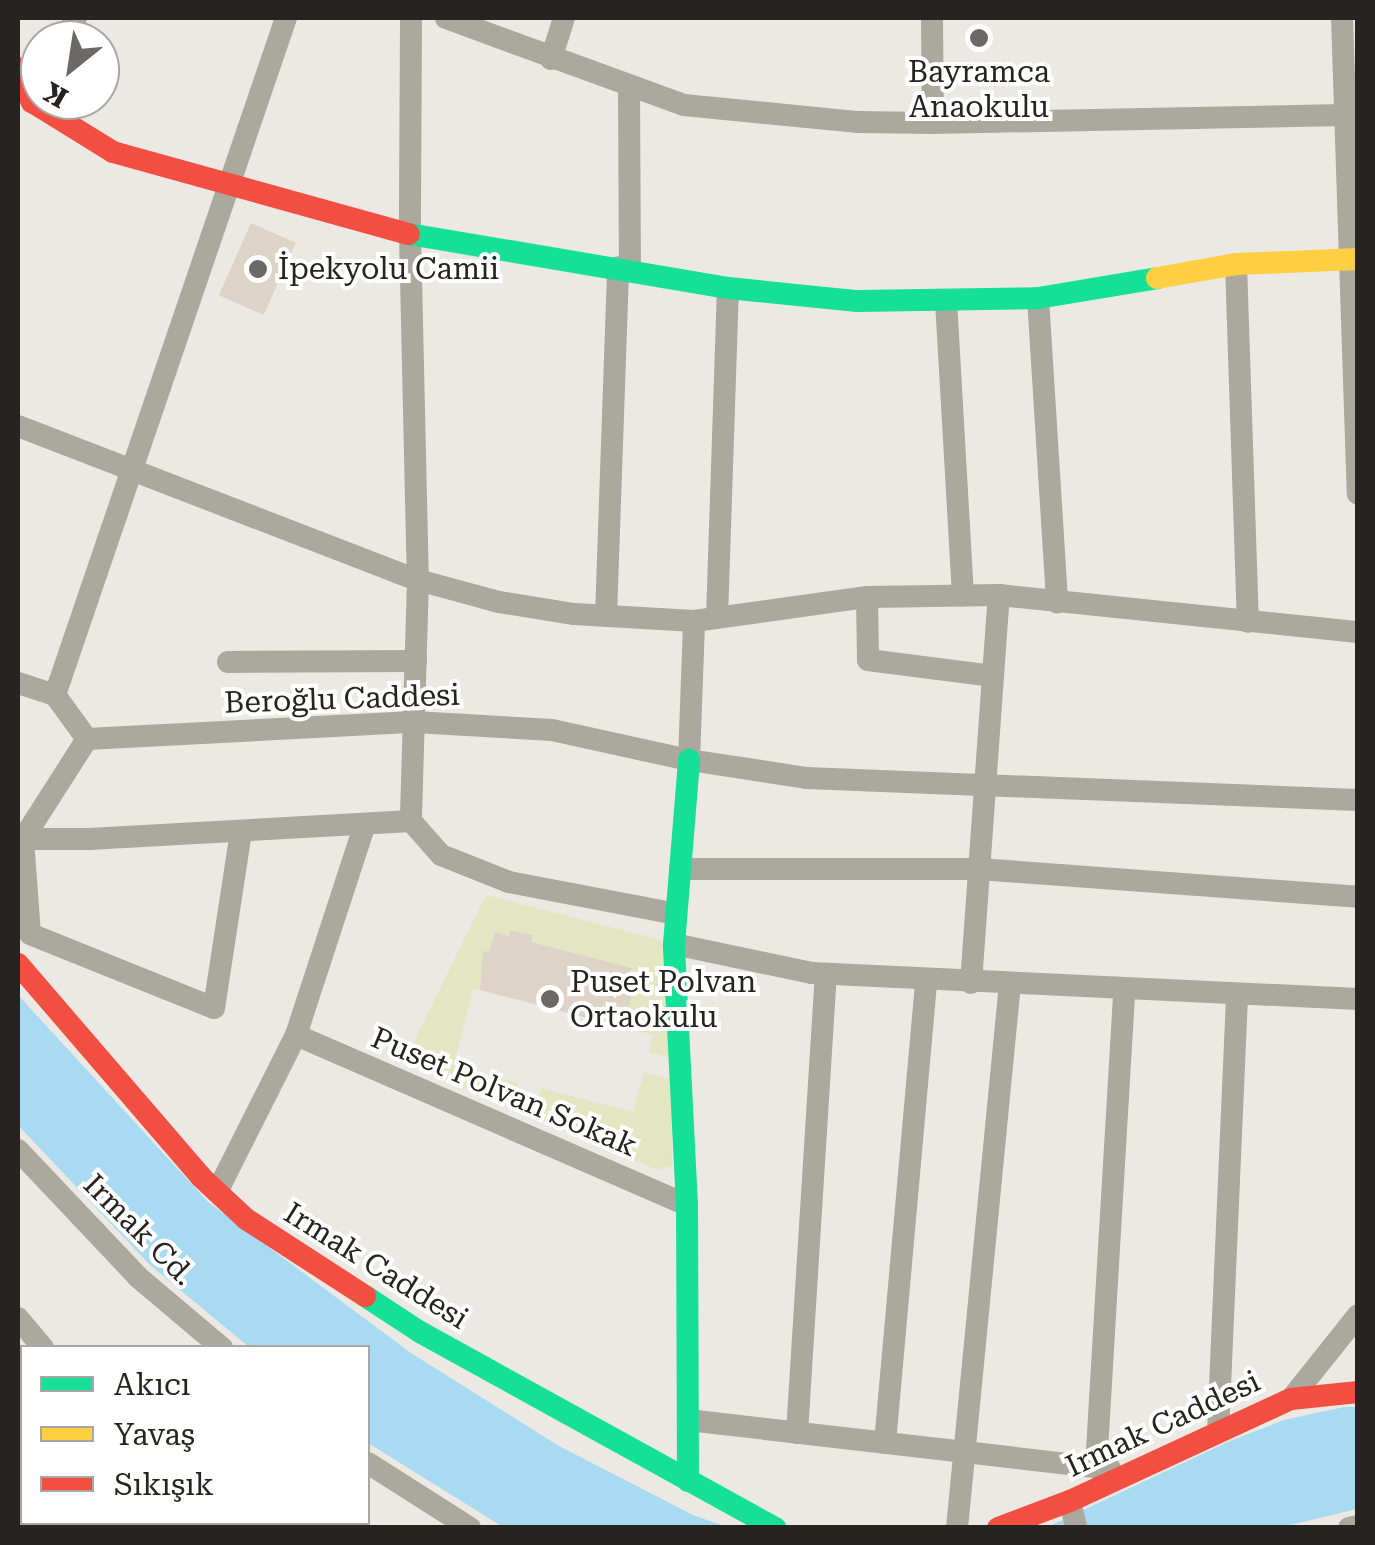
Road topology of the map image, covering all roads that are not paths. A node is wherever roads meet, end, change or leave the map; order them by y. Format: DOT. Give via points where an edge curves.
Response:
graph roads {
  1 [pos="286,18"];
  2 [pos="411,18"];
  3 [pos="446,18"];
  4 [pos="564,18"];
  5 [pos="932,18"];
  6 [pos="1342,18"];
  7 [pos="551,58"];
  8 [pos="629,87"];
  9 [pos="1351,116"];
  10 [pos="71,120"];
  11 [pos="932,124"];
  12 [pos="228,182"];
  13 [pos="410,234"];
  14 [pos="1353,258"];
  15 [pos="1236,264"];
  16 [pos="624,268"];
  17 [pos="728,288"];
  18 [pos="1038,298"];
  19 [pos="946,302"];
  20 [pos="18,426"];
  21 [pos="128,469"];
  22 [pos="1358,494"];
  23 [pos="418,580"];
  24 [pos="999,595"];
  25 [pos="962,596"];
  26 [pos="867,597"];
  27 [pos="1058,602"];
  28 [pos="606,616"];
  29 [pos="705,619"];
  30 [pos="1248,622"];
  31 [pos="1358,632"];
  32 [pos="416,661"];
  33 [pos="228,662"];
  34 [pos="993,676"];
  35 [pos="18,683"];
  36 [pos="55,695"];
  37 [pos="414,722"];
  38 [pos="87,739"];
  39 [pos="689,760"];
  40 [pos="986,782"];
  41 [pos="1358,800"];
  42 [pos="411,821"];
  43 [pos="365,824"];
  44 [pos="241,831"];
  45 [pos="24,839"];
  46 [pos="680,869"];
  47 [pos="979,869"];
  48 [pos="1358,897"];
  49 [pos="676,914"];
  50 [pos="674,944"];
  51 [pos="18,964"];
  52 [pos="826,974"];
  53 [pos="926,980"];
  54 [pos="971,982"];
  55 [pos="1010,984"];
  56 [pos="1124,989"];
  57 [pos="1236,994"];
  58 [pos="1358,1000"];
  59 [pos="296,1035"];
  60 [pos="18,1150"];
  61 [pos="218,1192"];
  62 [pos="687,1205"];
  63 [pos="1358,1315"];
  64 [pos="18,1318"];
  65 [pos="40,1345"];
  66 [pos="218,1345"];
  67 [pos="1358,1392"];
  68 [pos="1291,1399"];
  69 [pos="688,1420"];
  70 [pos="1218,1432"];
  71 [pos="797,1433"];
  72 [pos="886,1443"];
  73 [pos="964,1452"];
  74 [pos="370,1464"];
  75 [pos="1096,1467"];
  76 [pos="1133,1472"];
  77 [pos="688,1481"];
  78 [pos="1070,1501"];
  79 [pos="428,1502"];
  80 [pos="1358,1526"];
  81 [pos="425,1528"];
  82 [pos="470,1528"];
  83 [pos="775,1528"];
  84 [pos="957,1528"];
  85 [pos="998,1528"];
  86 [pos="1076,1528"];
  87 [pos="1349,1528"];
  1 -- 12 [label="street"];
  2 -- 13 [label="street"];
  3 -- 7 [label="street"];
  4 -- 7 [label="street"];
  5 -- 11 [label="street"];
  6 -- 9 [label="street"];
  7 -- 8 [label="street"];
  8 -- 11 [label="street" via="684,105"];
  8 -- 16 [label="street"];
  9 -- 11 [label="street"];
  9 -- 14 [label="street"];
  10 -- 12 [label="street" via="113,152"];
  12 -- 13 [label="street"];
  12 -- 21 [label="street"];
  13 -- 16 [label="street"];
  13 -- 23 [label="street"];
  14 -- 15 [label="street"];
  14 -- 22 [label="street"];
  15 -- 18 [label="street"];
  15 -- 30 [label="street"];
  16 -- 17 [label="street"];
  16 -- 28 [label="street"];
  17 -- 19 [label="street"];
  17 -- 29 [label="street"];
  18 -- 19 [label="street"];
  18 -- 27 [label="street"];
  19 -- 25 [label="street"];
  20 -- 21 [label="street"];
  21 -- 23 [label="street"];
  21 -- 36 [label="street"];
  23 -- 28 [label="street" via="499,602"];
  23 -- 32 [label="street"];
  24 -- 25 [label="street"];
  24 -- 27 [label="street"];
  24 -- 34 [label="street"];
  25 -- 26 [label="street"];
  26 -- 29 [label="street"];
  26 -- 34 [label="street" via="868,660"];
  27 -- 30 [label="street"];
  28 -- 29 [label="street"];
  29 -- 39 [label="street"];
  30 -- 31 [label="street"];
  32 -- 33 [label="street"];
  32 -- 37 [label="street"];
  34 -- 40 [label="street"];
  35 -- 36 [label="street"];
  36 -- 38 [label="street"];
  37 -- 38 [label="street, Beroğlu Caddesi"];
  37 -- 39 [label="street, Beroğlu Caddesi" via="552,730"];
  37 -- 42 [label="street"];
  38 -- 45 [label="street"];
  39 -- 40 [label="street, Beroğlu Caddesi" via="808,778"];
  39 -- 46 [label="street"];
  40 -- 41 [label="street, Beroğlu Caddesi"];
  40 -- 47 [label="street"];
  42 -- 43 [label="street"];
  42 -- 49 [label="street" via="441,855 508,882"];
  43 -- 44 [label="street"];
  43 -- 59 [label="street"];
  44 -- 45 [label="street"];
  44 -- 45 [label="street" via="214,1008 30,934"];
  46 -- 47 [label="street"];
  46 -- 49 [label="street"];
  47 -- 48 [label="street"];
  47 -- 54 [label="street"];
  49 -- 50 [label="street"];
  50 -- 52 [label="street"];
  50 -- 62 [label="street"];
  51 -- 61 [label="street, Irmak Caddesi"];
  52 -- 53 [label="street"];
  52 -- 71 [label="street"];
  53 -- 54 [label="street"];
  53 -- 72 [label="street"];
  54 -- 55 [label="street"];
  55 -- 56 [label="street"];
  55 -- 73 [label="street"];
  56 -- 57 [label="street"];
  56 -- 75 [label="street"];
  57 -- 58 [label="street"];
  57 -- 70 [label="street"];
  59 -- 61 [label="street"];
  59 -- 62 [label="street, Puset Polvan Sokak"];
  60 -- 66 [label="street, Irmak Cd." via="138,1278"];
  61 -- 77 [label="street, Irmak Caddesi" via="246,1219 420,1332"];
  62 -- 69 [label="street"];
  63 -- 68 [label="street"];
  64 -- 65 [label="street"];
  67 -- 68 [label="street, Irmak Caddesi"];
  68 -- 70 [label="street, Irmak Caddesi"];
  69 -- 71 [label="street"];
  69 -- 77 [label="street"];
  70 -- 76 [label="street, Irmak Caddesi"];
  71 -- 72 [label="street"];
  72 -- 73 [label="street"];
  73 -- 75 [label="street"];
  73 -- 84 [label="street"];
  74 -- 79 [label="street"];
  75 -- 76 [label="street"];
  76 -- 78 [label="street, Irmak Caddesi"];
  77 -- 83 [label="street, Irmak Caddesi"];
  78 -- 85 [label="street, Irmak Caddesi"];
  78 -- 86 [label="street"];
  79 -- 81 [label="street"];
  79 -- 82 [label="street"];
  80 -- 87 [label="street"];
}
